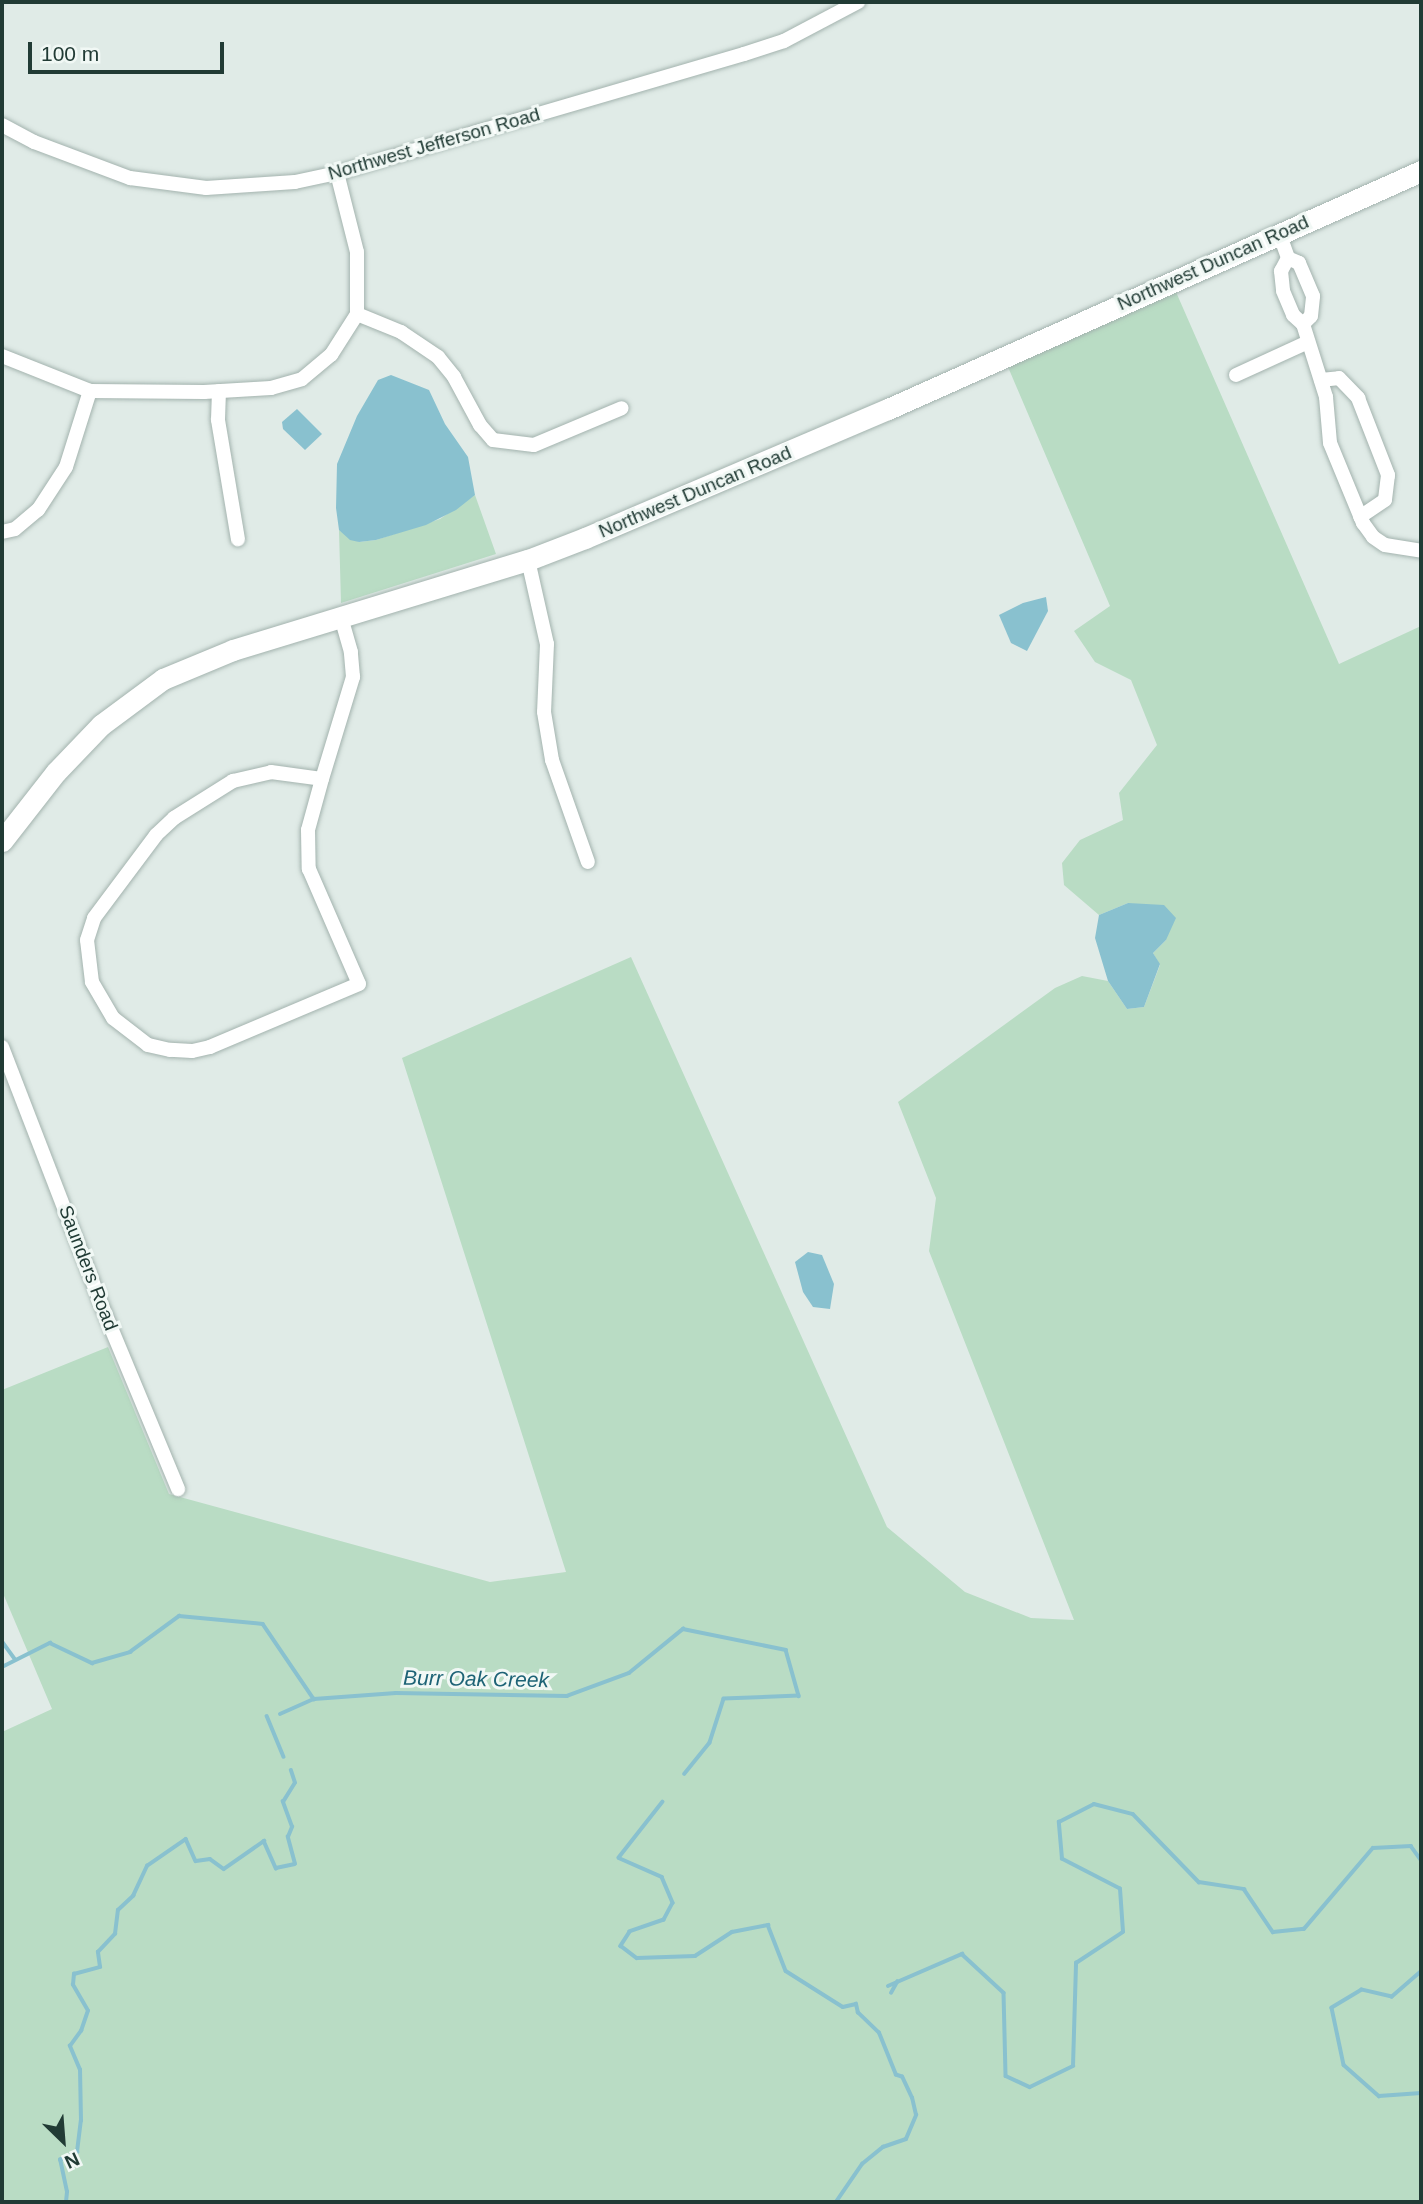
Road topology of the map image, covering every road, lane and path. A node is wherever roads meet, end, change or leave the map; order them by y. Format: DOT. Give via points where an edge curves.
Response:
graph roads {
  1 [pos="858,2"];
  2 [pos="2,125"];
  3 [pos="1421,171"];
  4 [pos="337,173"];
  5 [pos="1279,233"];
  6 [pos="1287,258"];
  7 [pos="357,314"];
  8 [pos="1303,324"];
  9 [pos="1308,342"];
  10 [pos="2,356"];
  11 [pos="1236,375"];
  12 [pos="1321,380"];
  13 [pos="90,391"];
  14 [pos="219,391"];
  15 [pos="622,408"];
  16 [pos="1360,517"];
  17 [pos="2,532"];
  18 [pos="238,539"];
  19 [pos="1421,551"];
  20 [pos="528,559"];
  21 [pos="341,618"];
  22 [pos="322,779"];
  23 [pos="2,841"];
  24 [pos="588,862"];
  25 [pos="2,1047"];
  26 [pos="178,1489"];
  1 -- 4 [label="street, Northwest Jefferson Road" via="784,41"];
  2 -- 4 [label="street, Northwest Jefferson Road" via="96,167 166,184 250,187"];
  3 -- 5 [label="street, Northwest Duncan Road"];
  4 -- 7 [label="street" via="357,252"];
  5 -- 6 [label="street"];
  5 -- 20 [label="street, Northwest Duncan Road" via="727,480"];
  6 -- 8 [label="street" via="1281,271 1283,291 1293,315"];
  6 -- 8 [label="street" via="1299,263 1314,296 1311,316"];
  7 -- 14 [label="street" via="331,355 302,379 271,388"];
  7 -- 15 [label="street" via="401,332 438,357 493,440 534,445"];
  8 -- 9 [label="street"];
  9 -- 11 [label="street"];
  9 -- 12 [label="street"];
  10 -- 13 [label="street"];
  12 -- 16 [label="street" via="1330,443"];
  12 -- 16 [label="street" via="1339,378 1358,398 1388,475 1385,500"];
  13 -- 14 [label="street"];
  13 -- 17 [label="street" via="59,477 38,510 15,530"];
  14 -- 18 [label="street" via="218,420"];
  16 -- 19 [label="street" via="1373,537 1385,545"];
  20 -- 21 [label="street, Northwest Duncan Road"];
  20 -- 24 [label="street" via="547,644 544,712 552,760"];
  21 -- 22 [label="street" via="353,677"];
  21 -- 23 [label="street, Northwest Duncan Road" via="233,650 163,679 101,725"];
  22 -- 22 [label="street" via="271,772 210,792 156,835 104,902 87,940 89,971 100,1001 130,1033 148,1045 170,1050 210,1047 359,984 309,869 308,830"];
  25 -- 26 [label="street, Saunders Road"];
}
